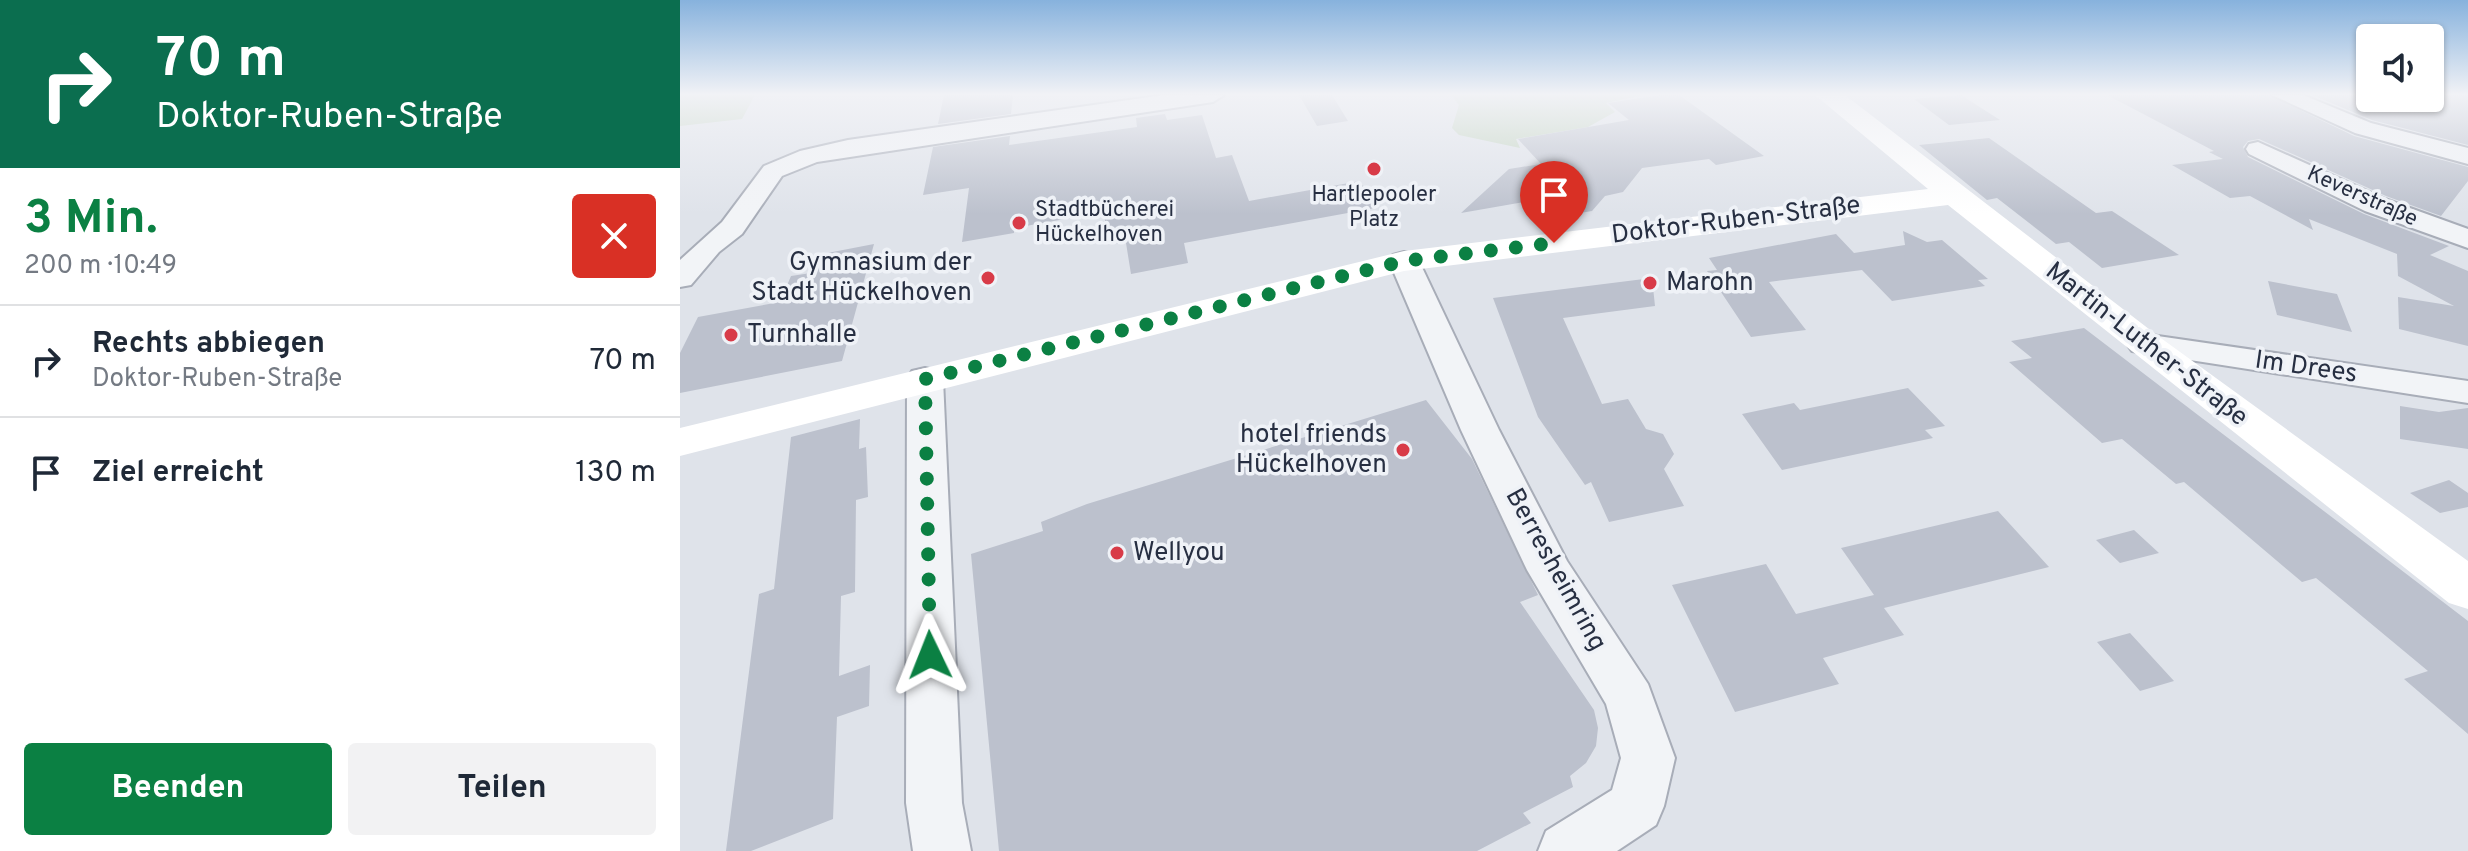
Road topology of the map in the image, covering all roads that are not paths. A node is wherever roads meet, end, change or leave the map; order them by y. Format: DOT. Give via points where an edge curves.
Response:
graph roads {
  1 [pos="938,135"];
  2 [pos="1877,135"];
  3 [pos="2388,135"];
  4 [pos="2258,149"];
  5 [pos="2468,156"];
  6 [pos="1952,195"];
  7 [pos="2468,239"];
  8 [pos="1404,261"];
  9 [pos="680,278"];
  10 [pos="2144,344"];
  11 [pos="925,379"];
  12 [pos="2468,392"];
  13 [pos="680,442"];
  14 [pos="2468,589"];
  15 [pos="942,851"];
  16 [pos="1567,851"];
  1 -- 9 [label="street" via="820,153 773,171 732,228"];
  2 -- 6 [label="street, Martin-Luther-Straße"];
  3 -- 5 [label="street"];
  4 -- 7 [label="street, Keverstraße" via="2375,205"];
  6 -- 8 [label="street, Doktor-Ruben-Straße"];
  6 -- 10 [label="street, Martin-Luther-Straße"];
  8 -- 11 [label="street, Doktor-Ruben-Straße"];
  8 -- 16 [label="street, Berresheimring" via="1549,570 1630,699 1648,758 1636,806"];
  10 -- 12 [label="street, Im Drees"];
  10 -- 14 [label="street, Martin-Luther-Straße"];
  11 -- 13 [label="street, Doktor-Ruben-Straße"];
  11 -- 15 [label="street" via="934,803"];
}
